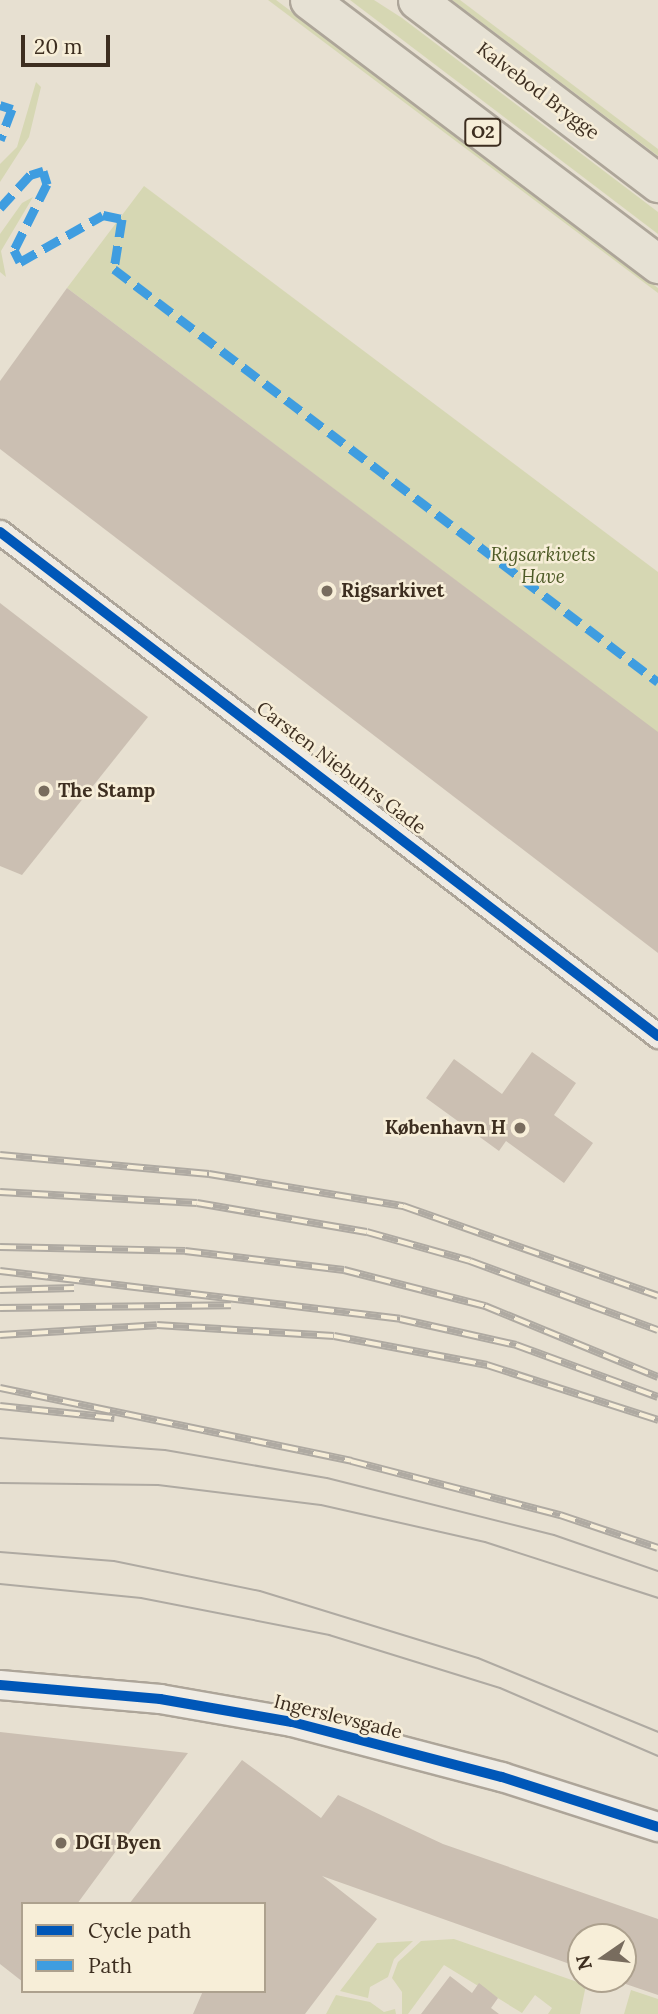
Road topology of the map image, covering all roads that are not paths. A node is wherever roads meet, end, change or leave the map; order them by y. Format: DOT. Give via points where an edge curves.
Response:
graph roads {
  1 [pos="309,0"];
  2 [pos="418,0"];
  3 [pos="658,183"];
  4 [pos="658,264"];
  5 [pos="0,532"];
  6 [pos="658,1036"];
  7 [pos="0,1685"];
  8 [pos="658,1827"];
  1 -- 4 [label="main road, O2"];
  2 -- 3 [label="main road, Kalvebod Brygge"];
  5 -- 6 [label="street, Carsten Niebuhrs Gade"];
  7 -- 8 [label="street, Ingerslevsgade" via="160,1699 292,1722 502,1777"];
}
